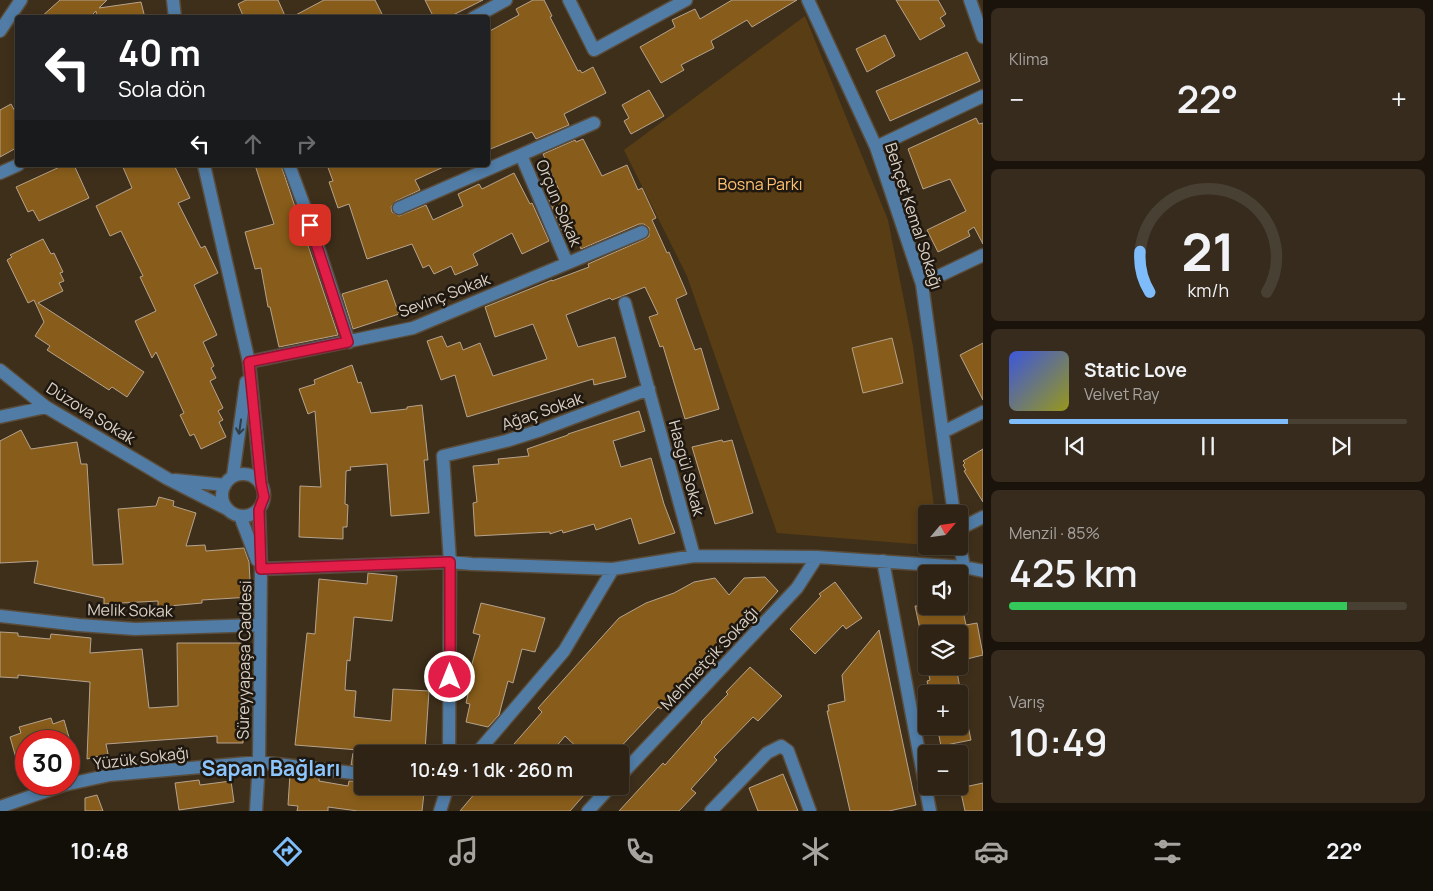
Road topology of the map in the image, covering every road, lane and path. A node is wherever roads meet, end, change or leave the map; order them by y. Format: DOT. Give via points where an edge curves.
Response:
graph roads {
  1 [pos="21,0"];
  2 [pos="173,0"];
  3 [pos="506,0"];
  4 [pos="569,0"];
  5 [pos="686,0"];
  6 [pos="808,0"];
  7 [pos="970,0"];
  8 [pos="176,15"];
  9 [pos="478,15"];
  10 [pos="0,31"];
  11 [pos="983,37"];
  12 [pos="983,96"];
  13 [pos="594,124"];
  14 [pos="876,147"];
  15 [pos="521,155"];
  16 [pos="15,166"];
  17 [pos="204,167"];
  18 [pos="290,167"];
  19 [pos="0,173"];
  20 [pos="399,208"];
  21 [pos="642,232"];
  22 [pos="983,255"];
  23 [pos="567,263"];
  24 [pos="922,284"];
  25 [pos="625,303"];
  26 [pos="348,342"];
  27 [pos="249,362"];
  28 [pos="0,370"];
  29 [pos="649,389"];
  30 [pos="46,407"];
  31 [pos="983,412"];
  32 [pos="0,416"];
  33 [pos="943,432"];
  34 [pos="168,479"];
  35 [pos="229,480"];
  36 [pos="261,483"];
  37 [pos="953,505"];
  38 [pos="228,509"];
  39 [pos="259,510"];
  40 [pos="240,516"];
  41 [pos="983,518"];
  42 [pos="968,526"];
  43 [pos="694,556"];
  44 [pos="817,557"];
  45 [pos="883,561"];
  46 [pos="450,562"];
  47 [pos="937,565"];
  48 [pos="968,568"];
  49 [pos="261,569"];
  50 [pos="613,569"];
  51 [pos="983,571"];
  52 [pos="0,616"];
  53 [pos="260,625"];
  54 [pos="449,745"];
  55 [pos="484,745"];
  56 [pos="259,762"];
  57 [pos="629,766"];
  58 [pos="354,773"];
  59 [pos="445,795"];
  60 [pos="603,795"];
  61 [pos="0,807"];
  62 [pos="256,811"];
  63 [pos="440,811"];
  64 [pos="588,811"];
  65 [pos="711,811"];
  66 [pos="810,811"];
  67 [pos="930,811"];
  1 -- 10 [label="street"];
  2 -- 8 [label="street"];
  3 -- 9 [label="street"];
  4 -- 5 [label="street" via="594,50"];
  6 -- 14 [label="street, Behçet Kemal Sokağı"];
  7 -- 11 [label="street"];
  12 -- 14 [label="street"];
  13 -- 15 [label="street"];
  14 -- 24 [label="street, Behçet Kemal Sokağı"];
  15 -- 20 [label="street"];
  15 -- 23 [label="street, Orçun Sokak"];
  16 -- 19 [label="street"];
  17 -- 27 [label="street"];
  18 -- 26 [label="street"];
  21 -- 23 [label="street, Sevinç Sokak"];
  22 -- 24 [label="street"];
  23 -- 26 [label="street, Sevinç Sokak" via="412,328"];
  24 -- 33 [label="street, Behçet Kemal Sokağı"];
  25 -- 29 [label="street, Hasgül Sokak"];
  26 -- 27 [label="street, Sevinç Sokak"];
  27 -- 35 [label="street, one-way"];
  27 -- 36 [label="street"];
  28 -- 30 [label="street, Düzova Sokak"];
  29 -- 43 [label="street, Hasgül Sokak"];
  29 -- 46 [label="street, Ağaç Sokak" via="541,430 444,456"];
  30 -- 32 [label="street"];
  30 -- 34 [label="street, Düzova Sokak"];
  31 -- 33 [label="street"];
  33 -- 37 [label="street, Behçet Kemal Sokağı"];
  34 -- 35 [label="street"];
  34 -- 38 [label="street, Düzova Sokak"];
  35 -- 36 [label="street" via="239,474 251,475"];
  35 -- 38 [label="street" via="222,497"];
  36 -- 39 [label="street" via="264,497"];
  38 -- 40 [label="street"];
  39 -- 40 [label="street"];
  39 -- 49 [label="street, Süreyyapaşa Caddesi"];
  40 -- 49 [label="street"];
  41 -- 42 [label="street"];
  43 -- 44 [label="street"];
  43 -- 50 [label="street"];
  44 -- 45 [label="street"];
  44 -- 57 [label="street, Mehmetçik Sokağı" via="796,588"];
  45 -- 47 [label="street"];
  45 -- 67 [label="street"];
  46 -- 49 [label="street"];
  46 -- 50 [label="street"];
  46 -- 54 [label="street"];
  48 -- 51 [label="street"];
  49 -- 53 [label="street, Süreyyapaşa Caddesi"];
  50 -- 55 [label="street" via="564,651"];
  52 -- 53 [label="street, Melik Sokak" via="135,629"];
  53 -- 56 [label="street, Süreyyapaşa Caddesi"];
  56 -- 58 [label="street, Yüzük Sokağı"];
  56 -- 61 [label="street, Yüzük Sokağı" via="110,775 64,785"];
  56 -- 62 [label="street, Süreyyapaşa Caddesi"];
  59 -- 63 [label="street"];
  60 -- 64 [label="street"];
  65 -- 66 [label="street" via="767,753 780,746 788,751"];
}
